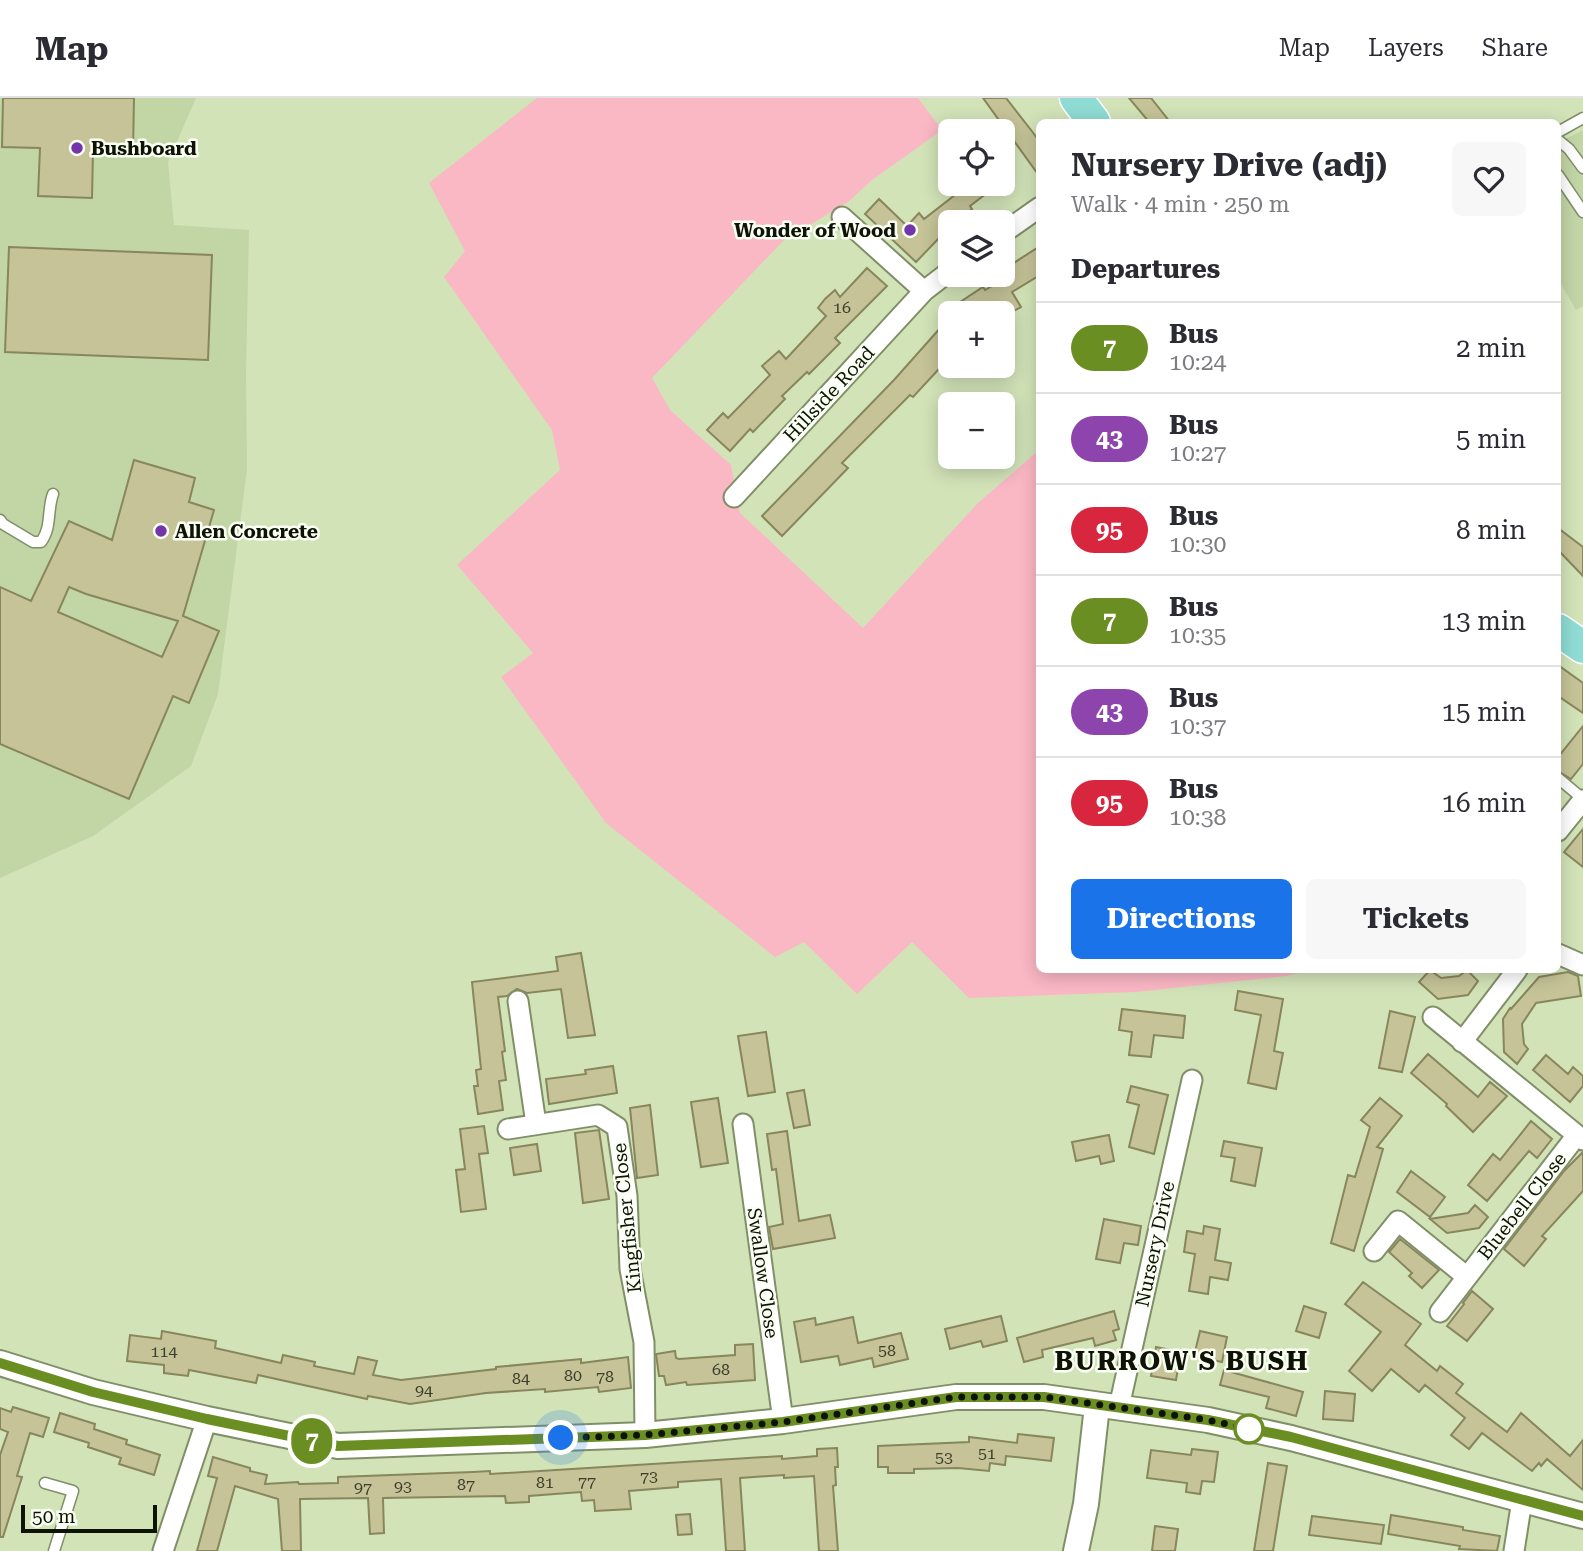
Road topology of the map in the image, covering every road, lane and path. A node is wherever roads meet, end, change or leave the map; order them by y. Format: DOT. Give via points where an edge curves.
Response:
graph roads {
  1 [pos="1076,98"];
  2 [pos="1092,119"];
  3 [pos="1581,123"];
  4 [pos="1561,131"];
  5 [pos="1561,143"];
  6 [pos="1583,168"];
  7 [pos="1561,179"];
  8 [pos="1036,210"];
  9 [pos="1583,212"];
  10 [pos="842,217"];
  11 [pos="1015,225"];
  12 [pos="938,280"];
  13 [pos="924,290"];
  14 [pos="53,494"];
  15 [pos="734,497"];
  16 [pos="0,520"];
  17 [pos="1561,632"];
  18 [pos="1583,647"];
  19 [pos="1561,782"];
  20 [pos="1580,809"];
  21 [pos="1561,828"];
  22 [pos="1561,955"];
  23 [pos="1583,965"];
  24 [pos="1515,973"];
  25 [pos="518,1001"];
  26 [pos="1433,1017"];
  27 [pos="1462,1042"];
  28 [pos="1192,1080"];
  29 [pos="536,1124"];
  30 [pos="743,1124"];
  31 [pos="508,1129"];
  32 [pos="1580,1138"];
  33 [pos="1374,1251"];
  34 [pos="1467,1277"];
  35 [pos="1440,1312"];
  36 [pos="0,1363"];
  37 [pos="1108,1407"];
  38 [pos="207,1419"];
  39 [pos="783,1422"];
  40 [pos="645,1435"];
  41 [pos="45,1483"];
  42 [pos="1521,1500"];
  43 [pos="1583,1516"];
  44 [pos="54,1551"];
  45 [pos="163,1551"];
  46 [pos="1076,1551"];
  47 [pos="1514,1551"];
  1 -- 2 [label="main road"];
  3 -- 4 [label="lane"];
  5 -- 6 [label="lane"];
  7 -- 9 [label="lane"];
  8 -- 11 [label="street"];
  10 -- 13 [label="street"];
  12 -- 13 [label="street, Hillside Road"];
  13 -- 15 [label="street, Hillside Road"];
  14 -- 16 [label="lane" via="50,522 41,542 33,542"];
  17 -- 18 [label="main road"];
  19 -- 20 [label="lane"];
  20 -- 21 [label="street"];
  22 -- 23 [label="street"];
  24 -- 27 [label="street"];
  25 -- 29 [label="street"];
  26 -- 27 [label="street"];
  27 -- 32 [label="street"];
  28 -- 37 [label="street, Nursery Drive"];
  29 -- 31 [label="street, Kingfisher Close"];
  29 -- 40 [label="street, Kingfisher Close" via="598,1115 617,1127 627,1196 630,1269 644,1342"];
  30 -- 39 [label="street, Swallow Close"];
  32 -- 34 [label="street, Bluebell Close"];
  33 -- 34 [label="street, Bluebell Close" via="1398,1221"];
  34 -- 35 [label="street, Bluebell Close"];
  36 -- 38 [label="street" via="93,1392"];
  37 -- 39 [label="street" via="1044,1397 956,1397"];
  37 -- 42 [label="street" via="1291,1437"];
  37 -- 46 [label="street"];
  38 -- 40 [label="street" via="338,1446"];
  38 -- 45 [label="street"];
  39 -- 40 [label="street"];
  41 -- 44 [label="lane" via="73,1491"];
  42 -- 43 [label="street"];
  42 -- 47 [label="street"];
}
